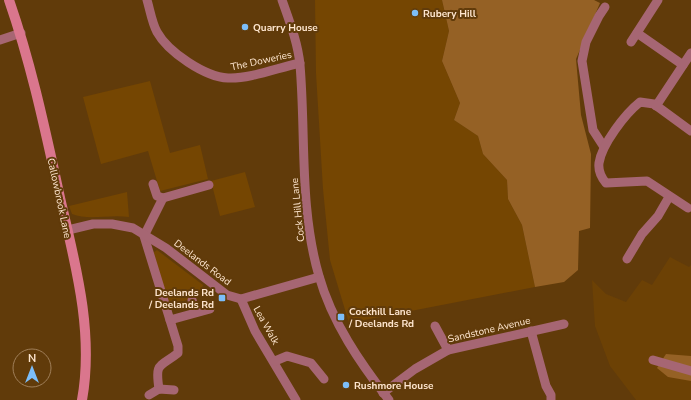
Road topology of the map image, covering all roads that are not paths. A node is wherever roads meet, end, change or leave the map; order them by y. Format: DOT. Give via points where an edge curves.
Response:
graph roads {
  1 [pos="9,0"];
  2 [pos="147,0"];
  3 [pos="282,0"];
  4 [pos="658,0"];
  5 [pos="605,8"];
  6 [pos="21,34"];
  7 [pos="637,34"];
  8 [pos="0,40"];
  9 [pos="631,42"];
  10 [pos="691,53"];
  11 [pos="300,63"];
  12 [pos="683,65"];
  13 [pos="656,106"];
  14 [pos="691,131"];
  15 [pos="604,148"];
  16 [pos="153,184"];
  17 [pos="209,185"];
  18 [pos="669,197"];
  19 [pos="163,198"];
  20 [pos="688,208"];
  21 [pos="68,230"];
  22 [pos="144,236"];
  23 [pos="627,259"];
  24 [pos="319,277"];
  25 [pos="241,299"];
  26 [pos="192,300"];
  27 [pos="210,309"];
  28 [pos="196,312"];
  29 [pos="170,320"];
  30 [pos="564,324"];
  31 [pos="435,326"];
  32 [pos="531,331"];
  33 [pos="448,350"];
  34 [pos="653,360"];
  35 [pos="275,361"];
  36 [pos="691,371"];
  37 [pos="324,379"];
  38 [pos="159,389"];
  39 [pos="174,390"];
  40 [pos="149,396"];
  41 [pos="386,396"];
  42 [pos="82,400"];
  43 [pos="296,400"];
  44 [pos="550,400"];
  1 -- 6 [label="street, Callowbrook Lane"];
  2 -- 11 [label="street, The Doweries" via="157,32 162,39 184,60 211,74 227,78 241,77"];
  3 -- 11 [label="street, Cock Hill Lane"];
  4 -- 7 [label="street"];
  5 -- 15 [label="street" via="586,42 582,61 593,130"];
  6 -- 8 [label="street"];
  6 -- 21 [label="street, Callowbrook Lane"];
  7 -- 9 [label="street"];
  7 -- 12 [label="street"];
  10 -- 12 [label="street"];
  11 -- 24 [label="street, Cock Hill Lane" via="308,226"];
  12 -- 13 [label="street"];
  13 -- 14 [label="street"];
  13 -- 15 [label="street" via="640,102 632,108"];
  15 -- 18 [label="street" via="598,164 600,175 606,183 648,181"];
  16 -- 19 [label="street" via="157,196"];
  17 -- 19 [label="street"];
  18 -- 20 [label="street"];
  18 -- 23 [label="street"];
  19 -- 22 [label="street"];
  21 -- 22 [label="street, Deelands Road" via="94,224 112,224 133,228"];
  21 -- 42 [label="street, Callowbrook Lane" via="85,327"];
  22 -- 25 [label="street, Deelands Road" via="166,248 227,295"];
  22 -- 29 [label="street"];
  24 -- 25 [label="street"];
  24 -- 41 [label="street, Cock Hill Lane" via="335,316 355,354"];
  25 -- 35 [label="street, Lea Walk" via="255,331"];
  26 -- 28 [label="street"];
  27 -- 28 [label="street"];
  28 -- 29 [label="street"];
  29 -- 38 [label="street" via="177,339 178,353 161,364 157,371"];
  30 -- 32 [label="street, Sandstone Avenue"];
  31 -- 33 [label="street"];
  32 -- 33 [label="street, Sandstone Avenue"];
  32 -- 44 [label="street" via="546,386 551,395"];
  33 -- 41 [label="street, Sandstone Avenue" via="415,369"];
  34 -- 36 [label="street"];
  35 -- 37 [label="street, Lea Walk" via="287,356 311,363"];
  35 -- 43 [label="street, Lea Walk"];
  38 -- 39 [label="street"];
  38 -- 40 [label="street"];
}
